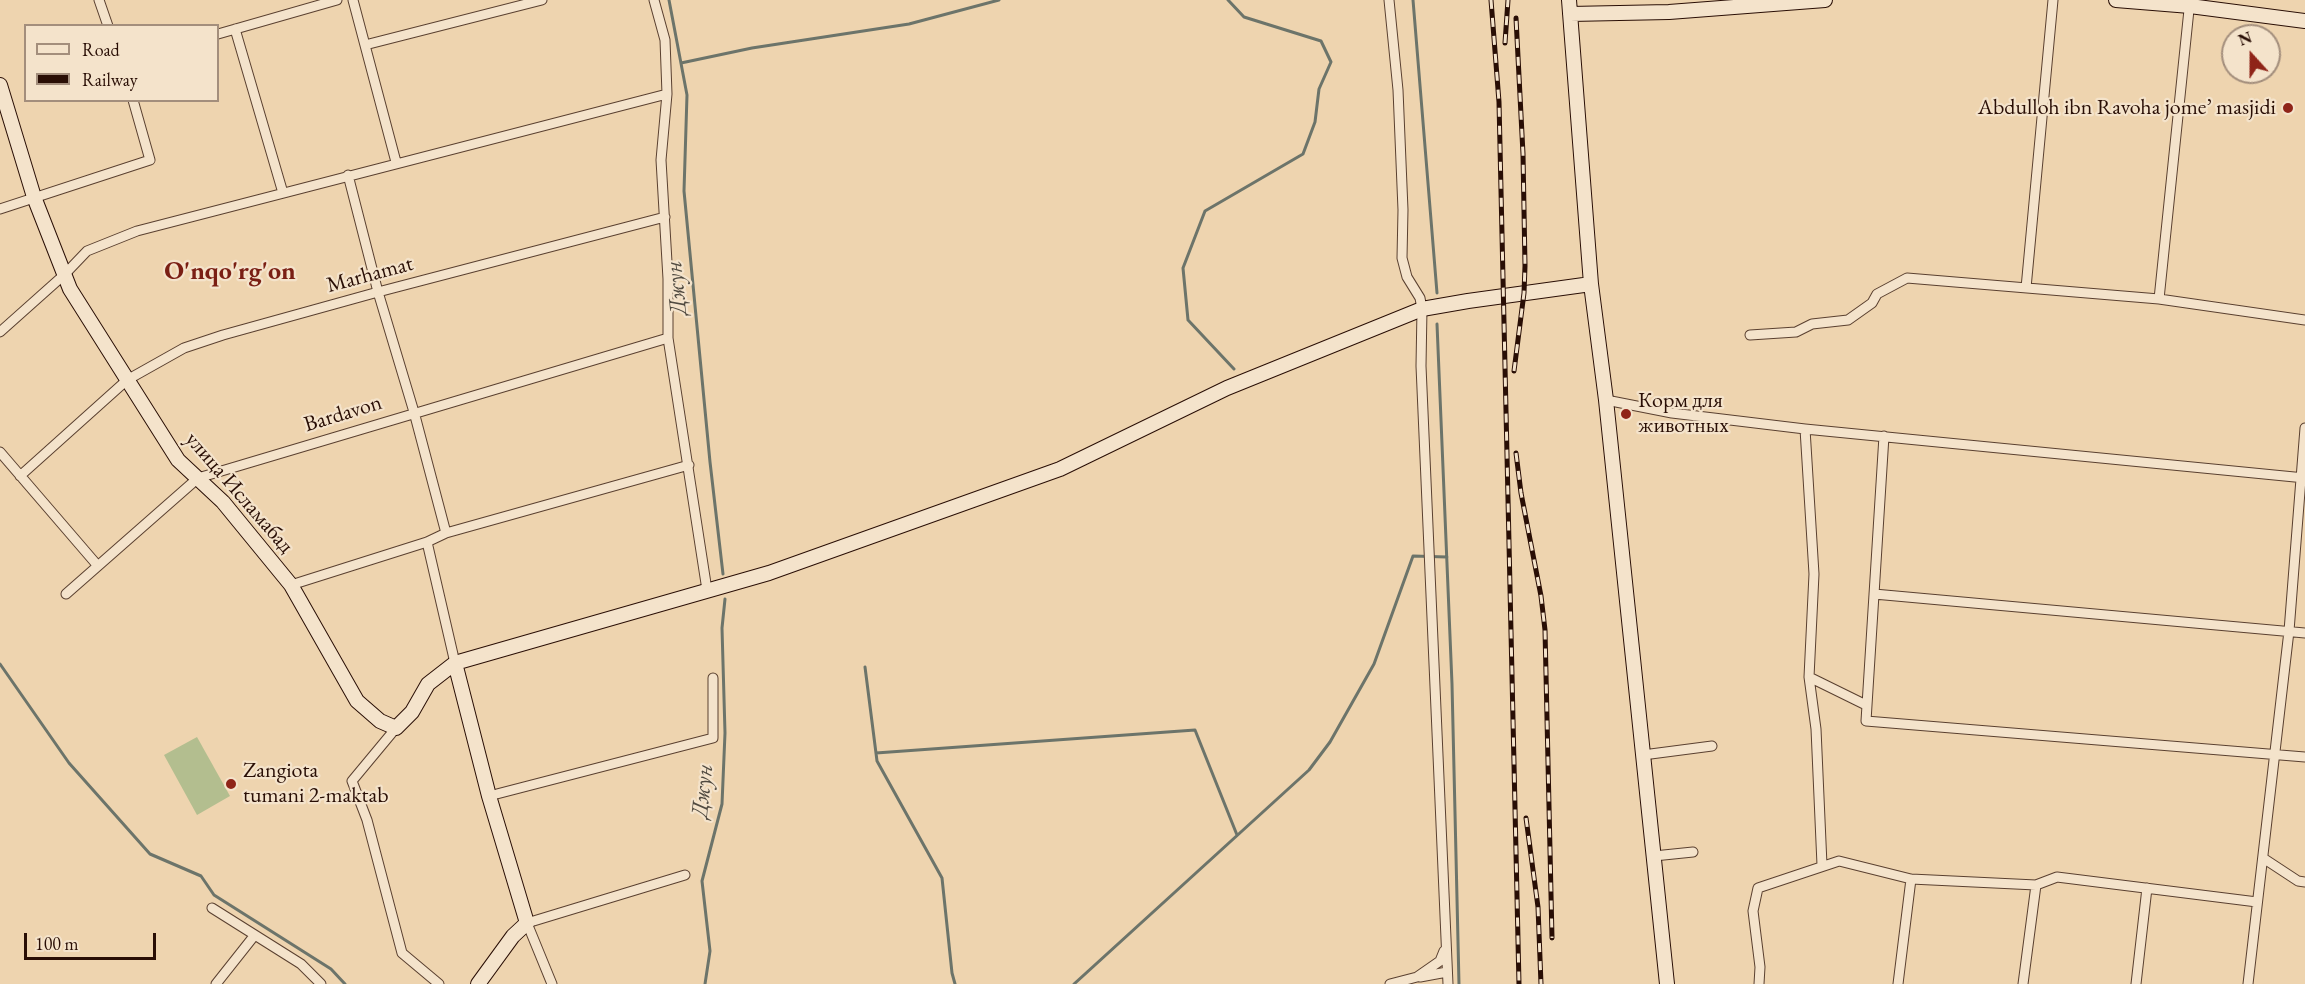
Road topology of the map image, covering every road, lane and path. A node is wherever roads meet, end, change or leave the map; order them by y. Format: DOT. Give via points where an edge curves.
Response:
graph roads {
  1 [pos="99,0"];
  2 [pos="337,0"];
  3 [pos="354,0"];
  4 [pos="542,0"];
  5 [pos="654,0"];
  6 [pos="1389,0"];
  7 [pos="1825,0"];
  8 [pos="2053,0"];
  9 [pos="2116,0"];
  10 [pos="2190,3"];
  11 [pos="1711,4"];
  12 [pos="1570,7"];
  13 [pos="2305,21"];
  14 [pos="107,24"];
  15 [pos="236,28"];
  16 [pos="219,34"];
  17 [pos="365,45"];
  18 [pos="0,85"];
  19 [pos="667,94"];
  20 [pos="134,102"];
  21 [pos="396,162"];
  22 [pos="348,175"];
  23 [pos="283,193"];
  24 [pos="34,197"];
  25 [pos="0,209"];
  26 [pos="665,217"];
  27 [pos="65,274"];
  28 [pos="1592,284"];
  29 [pos="2026,288"];
  30 [pos="378,292"];
  31 [pos="2159,299"];
  32 [pos="1422,309"];
  33 [pos="2305,320"];
  34 [pos="0,332"];
  35 [pos="1750,335"];
  36 [pos="668,338"];
  37 [pos="127,380"];
  38 [pos="1606,400"];
  39 [pos="414,412"];
  40 [pos="2305,428"];
  41 [pos="1805,429"];
  42 [pos="1884,436"];
  43 [pos="0,452"];
  44 [pos="689,465"];
  45 [pos="20,476"];
  46 [pos="198,478"];
  47 [pos="2302,478"];
  48 [pos="446,533"];
  49 [pos="427,542"];
  50 [pos="98,566"];
  51 [pos="291,585"];
  52 [pos="707,590"];
  53 [pos="66,594"];
  54 [pos="1874,594"];
  55 [pos="2289,631"];
  56 [pos="2305,633"];
  57 [pos="455,663"];
  58 [pos="1809,677"];
  59 [pos="713,678"];
  60 [pos="1866,705"];
  61 [pos="396,728"];
  62 [pos="1712,746"];
  63 [pos="1643,755"];
  64 [pos="2275,755"];
  65 [pos="2305,757"];
  66 [pos="489,796"];
  67 [pos="1693,852"];
  68 [pos="1654,856"];
  69 [pos="2263,858"];
  70 [pos="1822,865"];
  71 [pos="685,875"];
  72 [pos="1911,879"];
  73 [pos="2305,882"];
  74 [pos="2036,885"];
  75 [pos="2147,888"];
  76 [pos="2257,902"];
  77 [pos="212,908"];
  78 [pos="527,923"];
  79 [pos="254,936"];
  80 [pos="1446,948"];
  81 [pos="1447,972"];
  82 [pos="1417,977"];
  83 [pos="216,984"];
  84 [pos="321,984"];
  85 [pos="439,984"];
  86 [pos="478,984"];
  87 [pos="552,984"];
  88 [pos="1390,984"];
  89 [pos="1448,984"];
  90 [pos="1667,984"];
  91 [pos="1759,984"];
  92 [pos="1898,984"];
  93 [pos="2023,984"];
  94 [pos="2136,984"];
  95 [pos="2248,984"];
  1 -- 14 [label="street"];
  2 -- 15 [label="street"];
  3 -- 17 [label="street"];
  4 -- 17 [label="street"];
  5 -- 19 [label="street" via="665,40"];
  6 -- 32 [label="street" via="1398,90 1402,258"];
  7 -- 11 [label="main road"];
  8 -- 29 [label="street"];
  9 -- 10 [label="main road"];
  10 -- 13 [label="main road"];
  10 -- 31 [label="street"];
  11 -- 12 [label="main road"];
  12 -- 28 [label="main road"];
  15 -- 16 [label="street"];
  15 -- 23 [label="street"];
  17 -- 21 [label="street"];
  18 -- 24 [label="main road, улица Исламабад"];
  19 -- 21 [label="street"];
  19 -- 26 [label="street" via="661,160"];
  20 -- 24 [label="street" via="150,160"];
  21 -- 22 [label="street"];
  22 -- 23 [label="street"];
  22 -- 30 [label="street"];
  23 -- 27 [label="street" via="137,231 87,251"];
  24 -- 25 [label="street"];
  24 -- 27 [label="main road, улица Исламабад"];
  26 -- 30 [label="street, Marhamat"];
  26 -- 36 [label="street"];
  27 -- 34 [label="street"];
  27 -- 37 [label="main road, улица Исламабад" via="70,289"];
  28 -- 32 [label="main road"];
  28 -- 38 [label="main road"];
  29 -- 31 [label="street"];
  29 -- 35 [label="street" via="1907,278 1877,294 1872,303 1848,320 1812,324 1796,332"];
  30 -- 37 [label="street, Marhamat" via="184,348"];
  30 -- 39 [label="street"];
  31 -- 33 [label="street"];
  32 -- 52 [label="main road" via="1227,388 1060,469 769,573"];
  32 -- 80 [label="street" via="1421,366"];
  36 -- 39 [label="street, Bardavon"];
  36 -- 44 [label="street"];
  37 -- 45 [label="street, Marhamat"];
  37 -- 46 [label="main road, улица Исламабад" via="178,460"];
  38 -- 41 [label="street" via="1672,413"];
  38 -- 63 [label="main road"];
  39 -- 46 [label="street, Bardavon"];
  39 -- 48 [label="street"];
  40 -- 47 [label="street"];
  41 -- 42 [label="street"];
  41 -- 58 [label="street" via="1814,574"];
  42 -- 47 [label="street"];
  42 -- 54 [label="street"];
  43 -- 45 [label="street"];
  44 -- 48 [label="street"];
  44 -- 52 [label="street"];
  45 -- 50 [label="street"];
  46 -- 50 [label="street, Bardavon"];
  46 -- 51 [label="main road, улица Исламабад" via="223,502"];
  47 -- 55 [label="street"];
  48 -- 49 [label="street"];
  49 -- 51 [label="street"];
  49 -- 57 [label="street"];
  50 -- 53 [label="street, Bardavon"];
  51 -- 61 [label="main road, улица Исламабад" via="357,701"];
  52 -- 57 [label="main road"];
  54 -- 55 [label="street"];
  54 -- 60 [label="street"];
  55 -- 56 [label="street"];
  55 -- 64 [label="street"];
  57 -- 61 [label="main road" via="428,684 412,712"];
  57 -- 66 [label="main road"];
  58 -- 60 [label="street"];
  58 -- 70 [label="street" via="1816,729"];
  59 -- 66 [label="street" via="713,738"];
  60 -- 64 [label="street" via="1866,721"];
  61 -- 85 [label="street" via="352,781 368,820 402,953"];
  62 -- 63 [label="street"];
  63 -- 68 [label="main road"];
  64 -- 65 [label="street"];
  64 -- 69 [label="street"];
  66 -- 78 [label="main road"];
  67 -- 68 [label="street"];
  68 -- 90 [label="main road"];
  69 -- 73 [label="street"];
  69 -- 76 [label="street"];
  70 -- 72 [label="street" via="1839,861"];
  70 -- 91 [label="street" via="1758,888 1752,911"];
  71 -- 78 [label="street"];
  72 -- 74 [label="street"];
  72 -- 92 [label="street"];
  74 -- 75 [label="street" via="2056,878"];
  74 -- 93 [label="street"];
  75 -- 76 [label="street"];
  75 -- 94 [label="street"];
  76 -- 95 [label="street"];
  77 -- 79 [label="street"];
  78 -- 86 [label="main road"];
  78 -- 87 [label="street"];
  79 -- 83 [label="street"];
  79 -- 84 [label="street" via="301,964"];
  80 -- 81 [label="street"];
  80 -- 82 [label="street" via="1440,961"];
  81 -- 82 [label="street"];
  81 -- 89 [label="street"];
  82 -- 88 [label="street"];
}
